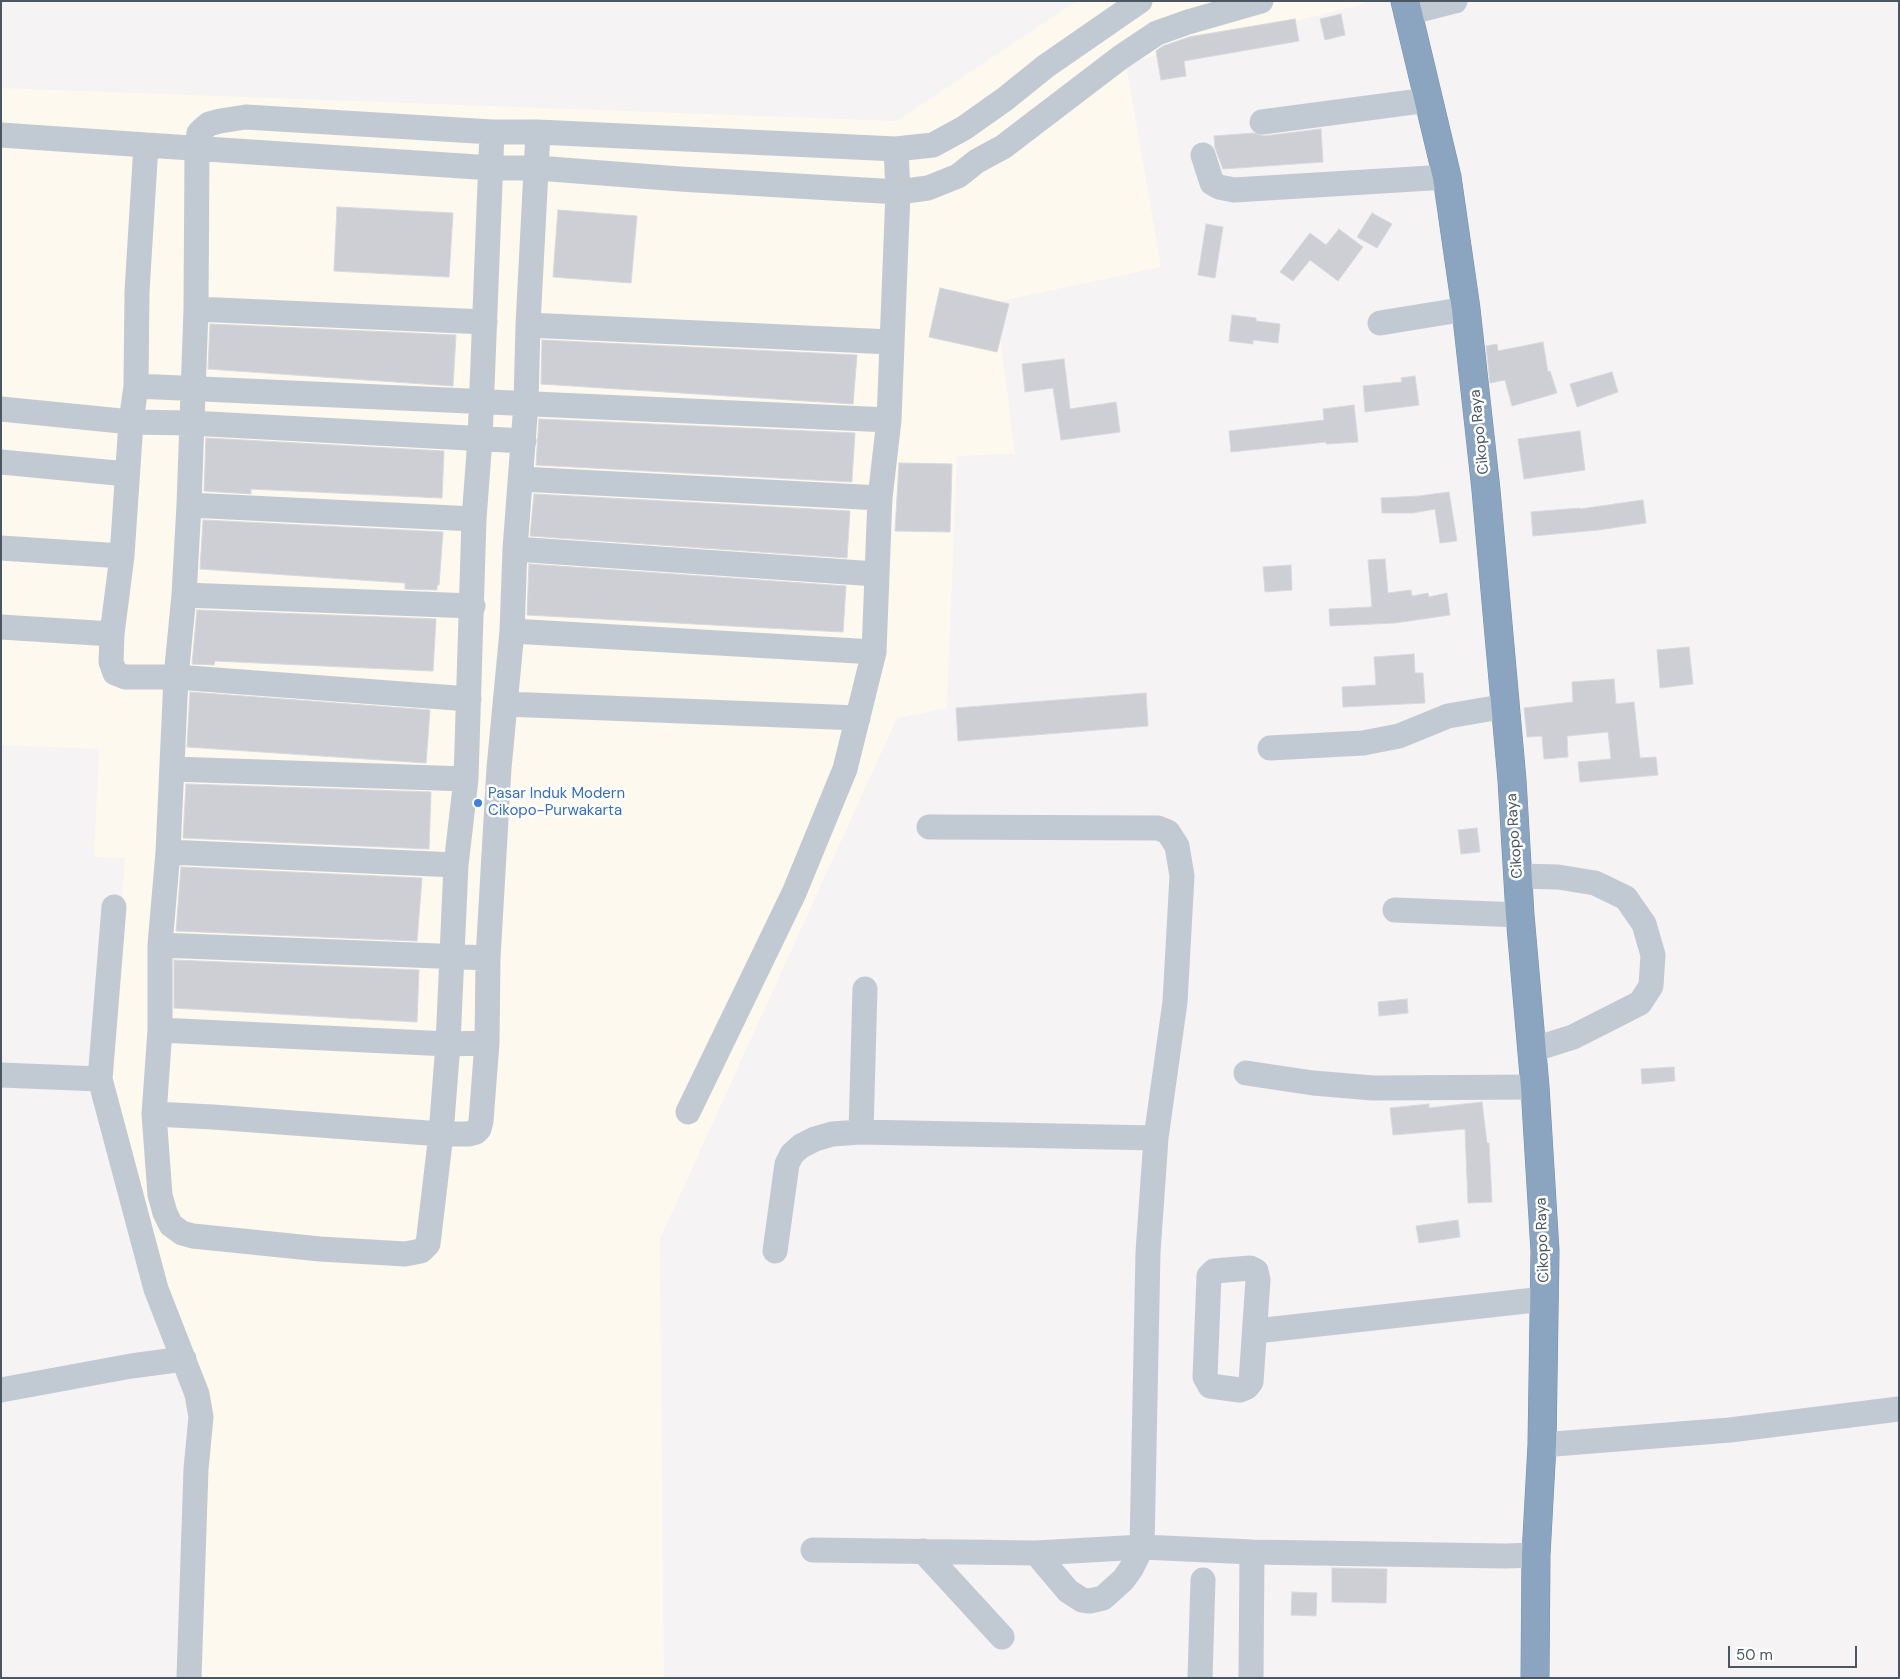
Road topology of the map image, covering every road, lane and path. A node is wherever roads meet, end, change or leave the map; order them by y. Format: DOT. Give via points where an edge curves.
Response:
graph roads {
  1 [pos="1140,1"];
  2 [pos="1260,1"];
  3 [pos="1455,1"];
  4 [pos="1406,7"];
  5 [pos="1428,100"];
  6 [pos="1262,122"];
  7 [pos="492,132"];
  8 [pos="538,132"];
  9 [pos="1,135"];
  10 [pos="146,145"];
  11 [pos="197,149"];
  12 [pos="896,149"];
  13 [pos="1203,155"];
  14 [pos="492,168"];
  15 [pos="537,168"];
  16 [pos="1447,177"];
  17 [pos="898,192"];
  18 [pos="196,309"];
  19 [pos="1466,309"];
  20 [pos="485,322"];
  21 [pos="1380,323"];
  22 [pos="528,325"];
  23 [pos="891,342"];
  24 [pos="136,386"];
  25 [pos="193,388"];
  26 [pos="481,400"];
  27 [pos="526,403"];
  28 [pos="1,409"];
  29 [pos="889,420"];
  30 [pos="131,422"];
  31 [pos="192,423"];
  32 [pos="480,438"];
  33 [pos="524,441"];
  34 [pos="1,462"];
  35 [pos="127,474"];
  36 [pos="521,479"];
  37 [pos="880,498"];
  38 [pos="189,505"];
  39 [pos="474,519"];
  40 [pos="1,548"];
  41 [pos="514,549"];
  42 [pos="122,556"];
  43 [pos="876,574"];
  44 [pos="184,595"];
  45 [pos="473,606"];
  46 [pos="1,627"];
  47 [pos="512,631"];
  48 [pos="112,634"];
  49 [pos="874,652"];
  50 [pos="176,677"];
  51 [pos="469,698"];
  52 [pos="505,704"];
  53 [pos="1506,706"];
  54 [pos="858,718"];
  55 [pos="1270,748"];
  56 [pos="173,769"];
  57 [pos="466,779"];
  58 [pos="929,827"];
  59 [pos="168,852"];
  60 [pos="456,865"];
  61 [pos="1518,876"];
  62 [pos="114,907"];
  63 [pos="1395,910"];
  64 [pos="1520,915"];
  65 [pos="160,945"];
  66 [pos="451,957"];
  67 [pos="488,958"];
  68 [pos="865,989"];
  69 [pos="160,1030"];
  70 [pos="487,1043"];
  71 [pos="448,1044"];
  72 [pos="1532,1050"];
  73 [pos="1246,1073"];
  74 [pos="1,1075"];
  75 [pos="100,1079"];
  76 [pos="1536,1087"];
  77 [pos="688,1112"];
  78 [pos="154,1114"];
  79 [pos="861,1132"];
  80 [pos="440,1134"];
  81 [pos="1156,1138"];
  82 [pos="775,1251"];
  83 [pos="1544,1299"];
  84 [pos="1256,1331"];
  85 [pos="184,1360"];
  86 [pos="1,1389"];
  87 [pos="1899,1409"];
  88 [pos="1542,1445"];
  89 [pos="1142,1547"];
  90 [pos="813,1550"];
  91 [pos="923,1551"];
  92 [pos="1036,1552"];
  93 [pos="1252,1552"];
  94 [pos="1536,1555"];
  95 [pos="1203,1580"];
  96 [pos="1002,1637"];
  97 [pos="189,1678"];
  98 [pos="1200,1678"];
  99 [pos="1251,1678"];
  100 [pos="1535,1678"];
  1 -- 12 [label="street" via="964,128 933,145"];
  2 -- 17 [label="street" via="1156,33 1003,147 958,176 928,188"];
  3 -- 4 [label="street"];
  4 -- 5 [label="highway, Cikopo Raya"];
  5 -- 6 [label="street"];
  5 -- 16 [label="highway, Cikopo Raya"];
  7 -- 8 [label="street"];
  7 -- 11 [label="street" via="246,117 209,124 200,133"];
  7 -- 14 [label="street"];
  8 -- 12 [label="street"];
  8 -- 15 [label="street"];
  9 -- 10 [label="street"];
  10 -- 11 [label="street"];
  10 -- 24 [label="street" via="137,291"];
  11 -- 14 [label="street"];
  11 -- 18 [label="street"];
  12 -- 17 [label="street"];
  13 -- 16 [label="street" via="1212,184 1234,190"];
  14 -- 15 [label="street"];
  14 -- 20 [label="street"];
  15 -- 17 [label="street"];
  15 -- 22 [label="street"];
  16 -- 19 [label="highway, Cikopo Raya"];
  17 -- 23 [label="street"];
  18 -- 20 [label="street"];
  18 -- 25 [label="street"];
  19 -- 21 [label="street"];
  19 -- 53 [label="highway, Cikopo Raya"];
  20 -- 26 [label="street"];
  22 -- 23 [label="street"];
  22 -- 27 [label="street"];
  23 -- 29 [label="street"];
  24 -- 25 [label="street"];
  24 -- 30 [label="street"];
  25 -- 26 [label="street"];
  25 -- 31 [label="street"];
  26 -- 27 [label="street"];
  26 -- 32 [label="street"];
  27 -- 29 [label="street"];
  27 -- 33 [label="street"];
  28 -- 30 [label="street"];
  29 -- 37 [label="street"];
  30 -- 31 [label="street"];
  30 -- 35 [label="street"];
  31 -- 32 [label="street"];
  31 -- 38 [label="street"];
  32 -- 33 [label="street"];
  32 -- 39 [label="street"];
  33 -- 36 [label="street"];
  34 -- 35 [label="street"];
  35 -- 42 [label="street"];
  36 -- 37 [label="street"];
  36 -- 41 [label="street"];
  37 -- 43 [label="street"];
  38 -- 39 [label="street"];
  38 -- 44 [label="street"];
  39 -- 45 [label="street"];
  40 -- 42 [label="street"];
  41 -- 43 [label="street"];
  41 -- 47 [label="street"];
  42 -- 48 [label="street"];
  43 -- 49 [label="street"];
  44 -- 45 [label="street"];
  44 -- 50 [label="street"];
  45 -- 51 [label="street"];
  46 -- 48 [label="street"];
  47 -- 49 [label="street"];
  47 -- 52 [label="street"];
  48 -- 50 [label="street" via="111,662 117,675"];
  49 -- 54 [label="street"];
  50 -- 51 [label="street"];
  50 -- 56 [label="street"];
  51 -- 57 [label="street"];
  52 -- 54 [label="street"];
  52 -- 67 [label="street"];
  53 -- 55 [label="street" via="1448,716 1399,736 1363,743"];
  53 -- 61 [label="highway, Cikopo Raya"];
  54 -- 77 [label="street" via="845,769 794,893"];
  56 -- 57 [label="street"];
  56 -- 59 [label="street"];
  57 -- 60 [label="street"];
  58 -- 81 [label="street" via="1158,828 1174,839 1182,876 1175,1002"];
  59 -- 60 [label="street"];
  59 -- 65 [label="street"];
  60 -- 66 [label="street"];
  61 -- 64 [label="highway, Cikopo Raya"];
  61 -- 72 [label="street" via="1558,877 1595,883 1626,898 1644,924 1653,955 1651,986 1640,1003 1573,1037"];
  62 -- 75 [label="street"];
  63 -- 64 [label="street"];
  64 -- 72 [label="highway, Cikopo Raya"];
  65 -- 66 [label="street"];
  65 -- 69 [label="street"];
  66 -- 67 [label="street"];
  66 -- 71 [label="street"];
  67 -- 70 [label="street"];
  68 -- 79 [label="street"];
  69 -- 71 [label="street"];
  69 -- 78 [label="street"];
  70 -- 71 [label="street"];
  70 -- 80 [label="street" via="479,1129 468,1134"];
  71 -- 80 [label="street"];
  72 -- 76 [label="highway, Cikopo Raya"];
  73 -- 76 [label="street" via="1373,1088"];
  74 -- 75 [label="street"];
  75 -- 85 [label="street" via="156,1289"];
  76 -- 83 [label="highway, Cikopo Raya" via="1545,1251"];
  78 -- 80 [label="street"];
  78 -- 80 [label="street" via="160,1195 171,1225 193,1236 320,1249 405,1254 421,1251 428,1244"];
  79 -- 81 [label="street"];
  79 -- 82 [label="street" via="815,1139 792,1154 786,1164"];
  81 -- 89 [label="street" via="1148,1252"];
  83 -- 84 [label="street"];
  83 -- 88 [label="highway, Cikopo Raya"];
  84 -- 84 [label="street" via="1256,1271 1250,1268 1212,1272 1208,1282 1205,1377 1208,1385 1240,1390 1249,1385"];
  85 -- 86 [label="street"];
  85 -- 97 [label="street" via="197,1394 201,1418 196,1469"];
  87 -- 88 [label="street" via="1730,1430"];
  88 -- 94 [label="highway, Cikopo Raya"];
  89 -- 92 [label="street"];
  89 -- 92 [label="street" via="1124,1580 1103,1598 1090,1601 1068,1591"];
  89 -- 93 [label="street"];
  90 -- 91 [label="street"];
  91 -- 92 [label="street"];
  91 -- 96 [label="street"];
  93 -- 94 [label="street"];
  93 -- 99 [label="street"];
  94 -- 100 [label="highway, Cikopo Raya"];
  95 -- 98 [label="street"];
}
